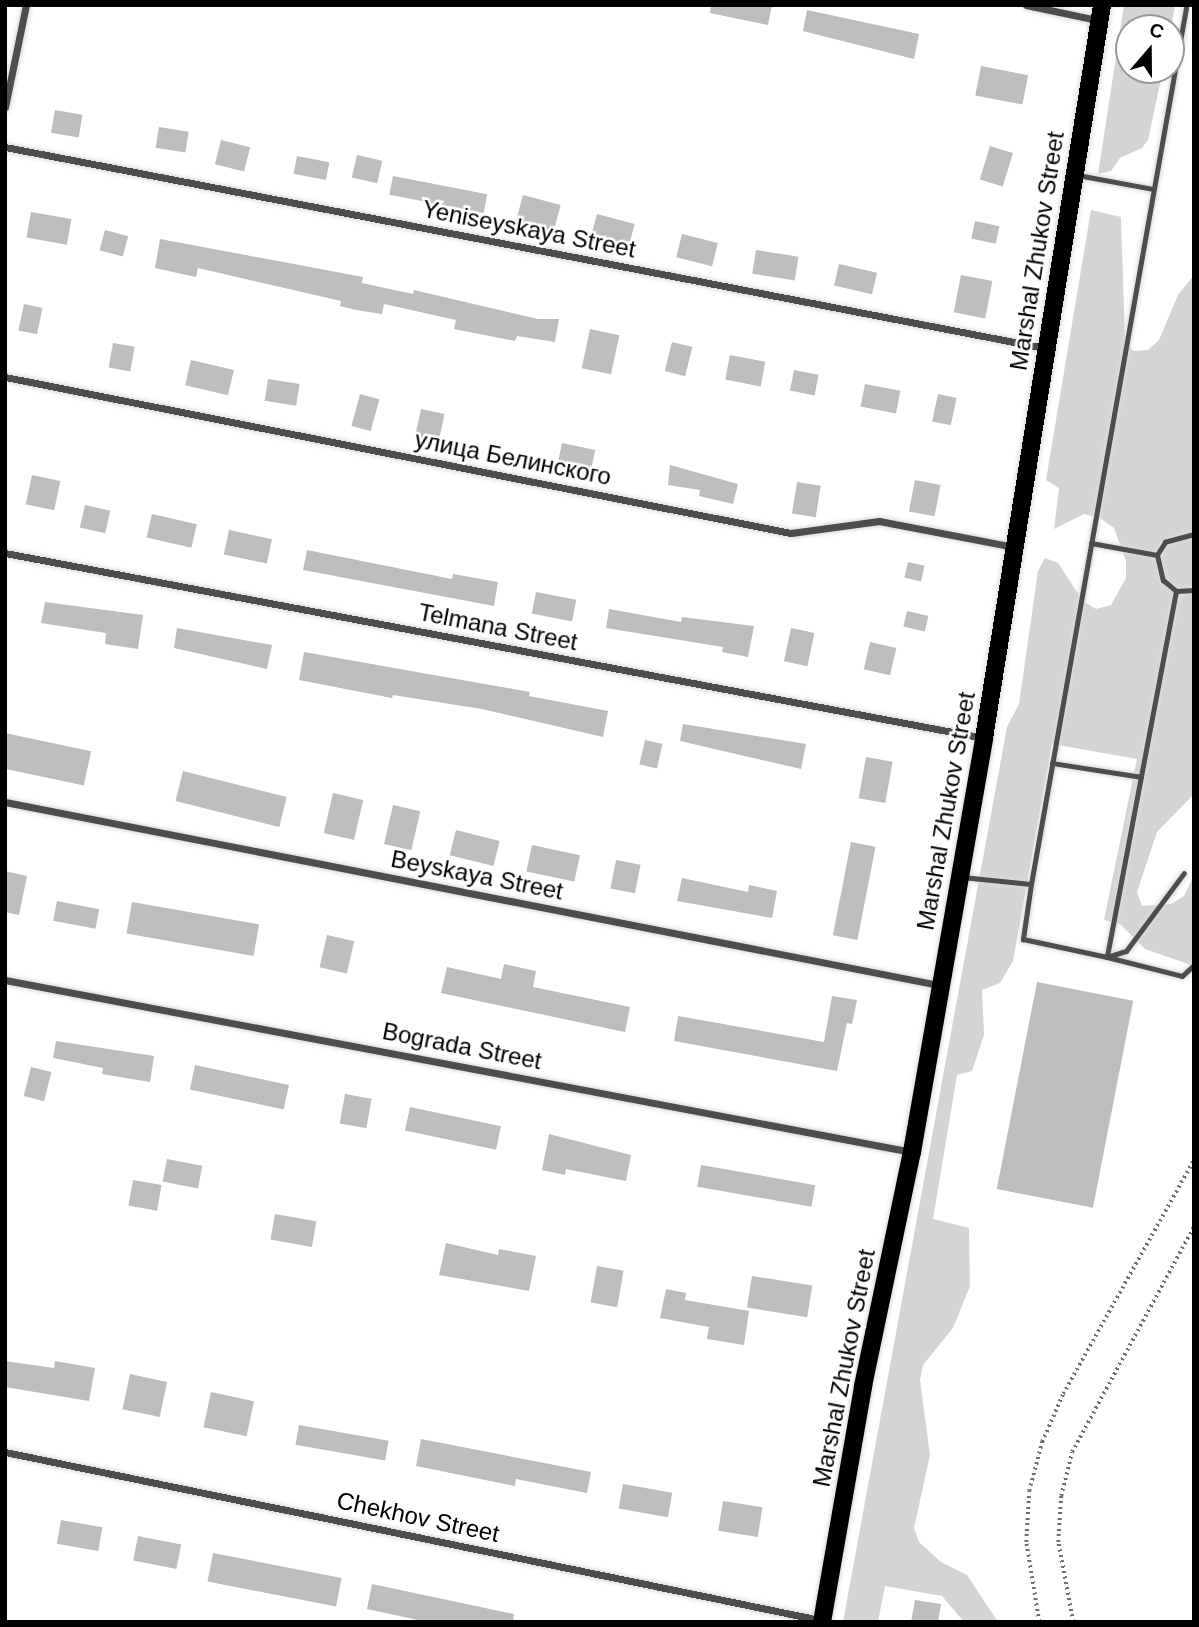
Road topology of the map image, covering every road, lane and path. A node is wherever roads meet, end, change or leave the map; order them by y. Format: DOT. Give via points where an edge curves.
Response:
graph roads {
  1 [pos="26,5"];
  2 [pos="1026,5"];
  3 [pos="1185,8"];
  4 [pos="1101,13"];
  5 [pos="5,107"];
  6 [pos="5,147"];
  7 [pos="1074,175"];
  8 [pos="1153,189"];
  9 [pos="1046,349"];
  10 [pos="5,377"];
  11 [pos="1194,534"];
  12 [pos="1091,543"];
  13 [pos="1014,547"];
  14 [pos="5,553"];
  15 [pos="1157,555"];
  16 [pos="1194,590"];
  17 [pos="1176,591"];
  18 [pos="984,738"];
  19 [pos="1052,763"];
  20 [pos="1141,777"];
  21 [pos="5,802"];
  22 [pos="1184,873"];
  23 [pos="959,877"];
  24 [pos="1031,884"];
  25 [pos="1107,957"];
  26 [pos="1194,965"];
  27 [pos="5,980"];
  28 [pos="940,985"];
  29 [pos="912,1152"];
  30 [pos="1194,1160"];
  31 [pos="1194,1226"];
  32 [pos="5,1452"];
  33 [pos="822,1621"];
  34 [pos="1039,1622"];
  35 [pos="1073,1622"];
  1 -- 5 [label="street"];
  2 -- 4 [label="street"];
  3 -- 8 [label="lane"];
  4 -- 7 [label="main road, Marshal Zhukov Street"];
  6 -- 9 [label="street, Yeniseyskaya Street"];
  7 -- 8 [label="lane"];
  7 -- 9 [label="main road, Marshal Zhukov Street"];
  8 -- 12 [label="lane"];
  9 -- 13 [label="main road, Marshal Zhukov Street"];
  10 -- 13 [label="street, улица Белинского" via="791,533 878,521"];
  11 -- 15 [label="lane" via="1165,542"];
  12 -- 15 [label="lane"];
  12 -- 19 [label="lane"];
  13 -- 18 [label="main road, Marshal Zhukov Street"];
  14 -- 18 [label="street, Telmana Street"];
  15 -- 17 [label="lane" via="1163,580"];
  16 -- 17 [label="lane"];
  17 -- 20 [label="lane"];
  18 -- 23 [label="main road, Marshal Zhukov Street"];
  19 -- 20 [label="lane"];
  19 -- 24 [label="lane"];
  20 -- 25 [label="lane"];
  21 -- 28 [label="street, Beyskaya Street"];
  22 -- 25 [label="lane" via="1126,951"];
  23 -- 24 [label="lane"];
  23 -- 28 [label="main road, Marshal Zhukov Street"];
  24 -- 25 [label="lane" via="1023,939"];
  25 -- 26 [label="lane" via="1182,976"];
  27 -- 29 [label="street, Bograda Street"];
  28 -- 29 [label="main road, Marshal Zhukov Street"];
  29 -- 33 [label="main road, Marshal Zhukov Street" via="863,1386"];
  30 -- 34 [label="path" via="1063,1394 1042,1442 1029,1491 1026,1542"];
  31 -- 35 [label="path" via="1072,1452 1061,1496 1058,1542"];
  32 -- 33 [label="street, Chekhov Street"];
}
